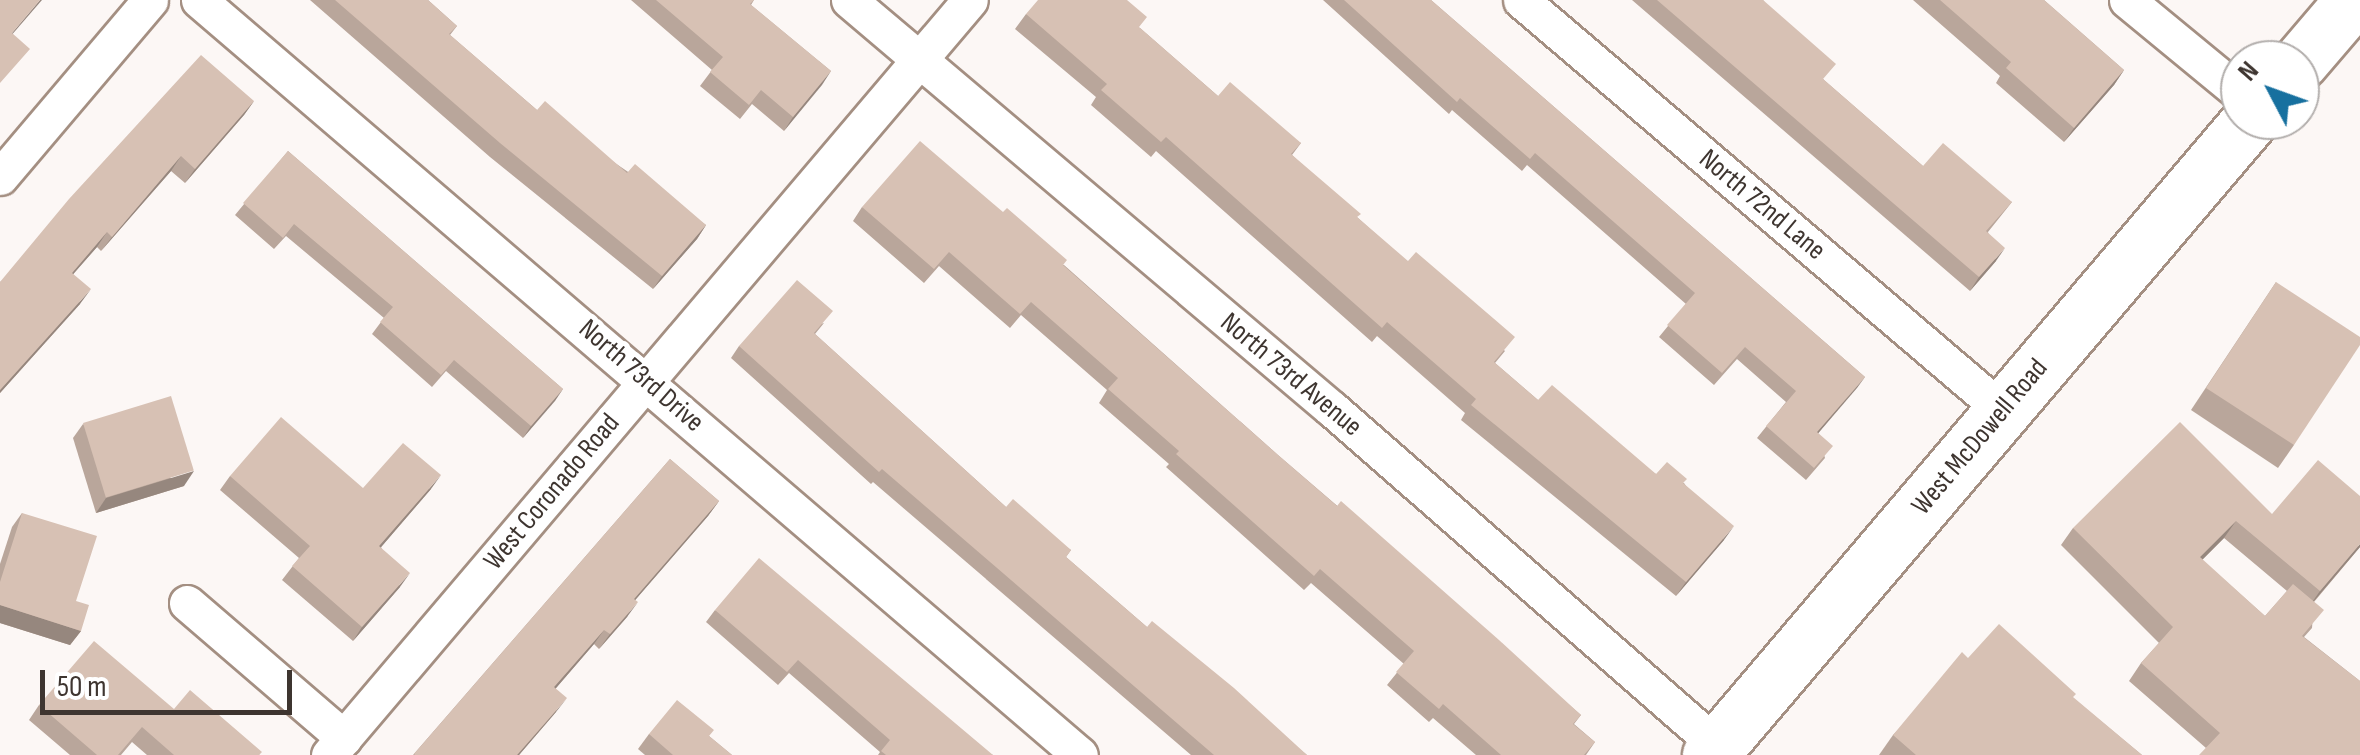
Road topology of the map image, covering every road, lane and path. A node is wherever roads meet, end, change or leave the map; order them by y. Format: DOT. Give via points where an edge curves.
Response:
graph roads {
  1 [pos="150,0"];
  2 [pos="199,0"];
  3 [pos="849,0"];
  4 [pos="970,0"];
  5 [pos="1521,0"];
  6 [pos="2127,0"];
  7 [pos="2352,0"];
  8 [pos="2318,40"];
  9 [pos="919,61"];
  10 [pos="2220,77"];
  11 [pos="2233,140"];
  12 [pos="0,177"];
  13 [pos="647,381"];
  14 [pos="2002,410"];
  15 [pos="187,602"];
  16 [pos="337,746"];
  17 [pos="1719,752"];
  18 [pos="1080,755"];
  1 -- 12 [label="street"];
  2 -- 13 [label="street, North 73rd Drive"];
  3 -- 9 [label="street, North 73rd Avenue"];
  4 -- 9 [label="street, West Coronado Road"];
  5 -- 14 [label="street, North 72nd Lane"];
  6 -- 10 [label="street"];
  7 -- 8 [label="main road"];
  9 -- 13 [label="street, West Coronado Road"];
  9 -- 17 [label="street, North 73rd Avenue" via="1347,422"];
  11 -- 14 [label="main road, West McDowell Road"];
  13 -- 16 [label="street, West Coronado Road"];
  13 -- 18 [label="street, North 73rd Drive"];
  14 -- 17 [label="main road, West McDowell Road"];
  15 -- 16 [label="street"];
}
